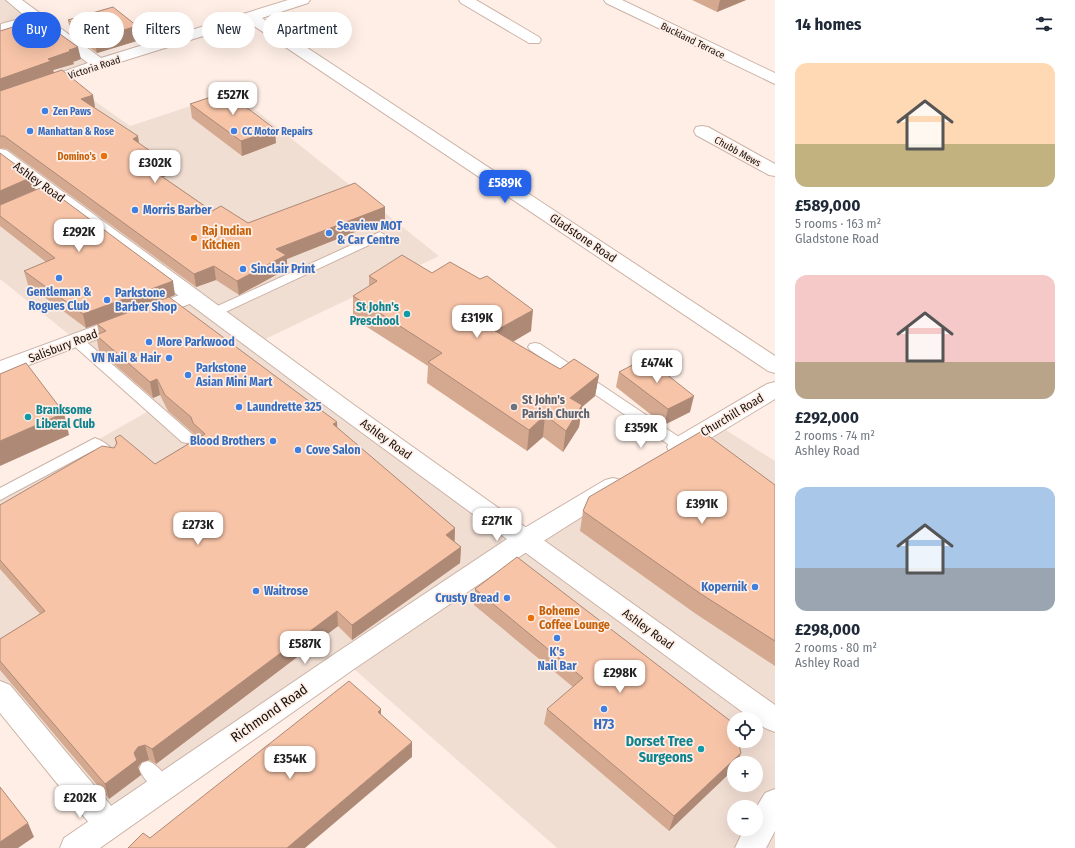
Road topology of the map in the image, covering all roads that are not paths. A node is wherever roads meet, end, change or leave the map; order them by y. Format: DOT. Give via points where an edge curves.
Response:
graph roads {
  1 [pos="13,0"];
  2 [pos="303,0"];
  3 [pos="466,0"];
  4 [pos="611,0"];
  5 [pos="30,12"];
  6 [pos="255,16"];
  7 [pos="255,20"];
  8 [pos="12,25"];
  9 [pos="6,27"];
  10 [pos="202,32"];
  11 [pos="531,34"];
  12 [pos="61,35"];
  13 [pos="100,64"];
  14 [pos="775,79"];
  15 [pos="0,99"];
  16 [pos="702,131"];
  17 [pos="775,151"];
  18 [pos="0,154"];
  19 [pos="756,161"];
  20 [pos="775,171"];
  21 [pos="50,190"];
  22 [pos="29,200"];
  23 [pos="380,236"];
  24 [pos="194,296"];
  25 [pos="215,312"];
  26 [pos="77,341"];
  27 [pos="535,347"];
  28 [pos="775,366"];
  29 [pos="0,369"];
  30 [pos="775,389"];
  31 [pos="188,438"];
  32 [pos="680,446"];
  33 [pos="112,458"];
  34 [pos="660,458"];
  35 [pos="633,474"];
  36 [pos="0,495"];
  37 [pos="525,540"];
  38 [pos="0,693"];
  39 [pos="775,720"];
  40 [pos="775,803"];
  41 [pos="108,824"];
  42 [pos="75,848"];
  43 [pos="750,848"];
  1 -- 5 [label="street"];
  2 -- 6 [label="street, Victoria Road"];
  3 -- 11 [label="street"];
  4 -- 14 [label="street, Buckland Terrace"];
  7 -- 28 [label="street, Gladstone Road"];
  8 -- 9 [label="street"];
  10 -- 13 [label="street, Victoria Road"];
  12 -- 13 [label="street"];
  13 -- 15 [label="street, Victoria Road"];
  16 -- 19 [label="street, Chubb Mews"];
  17 -- 19 [label="street"];
  18 -- 21 [label="street, Ashley Road"];
  19 -- 20 [label="street, Chubb Mews"];
  21 -- 22 [label="street"];
  21 -- 24 [label="street, Ashley Road"];
  23 -- 25 [label="lane"];
  24 -- 25 [label="street, Ashley Road"];
  24 -- 26 [label="street, Salisbury Road"];
  25 -- 37 [label="street, Ashley Road"];
  26 -- 29 [label="street, Salisbury Road"];
  26 -- 31 [label="lane"];
  27 -- 32 [label="lane"];
  30 -- 32 [label="street, Churchill Road"];
  32 -- 34 [label="street, Churchill Road"];
  33 -- 36 [label="lane" via="95,443"];
  35 -- 37 [label="street"];
  37 -- 39 [label="street, Ashley Road"];
  37 -- 41 [label="street, Richmond Road" via="345,661 156,778"];
  38 -- 41 [label="street"];
  40 -- 43 [label="street"];
  41 -- 42 [label="street, Richmond Road"];
}
